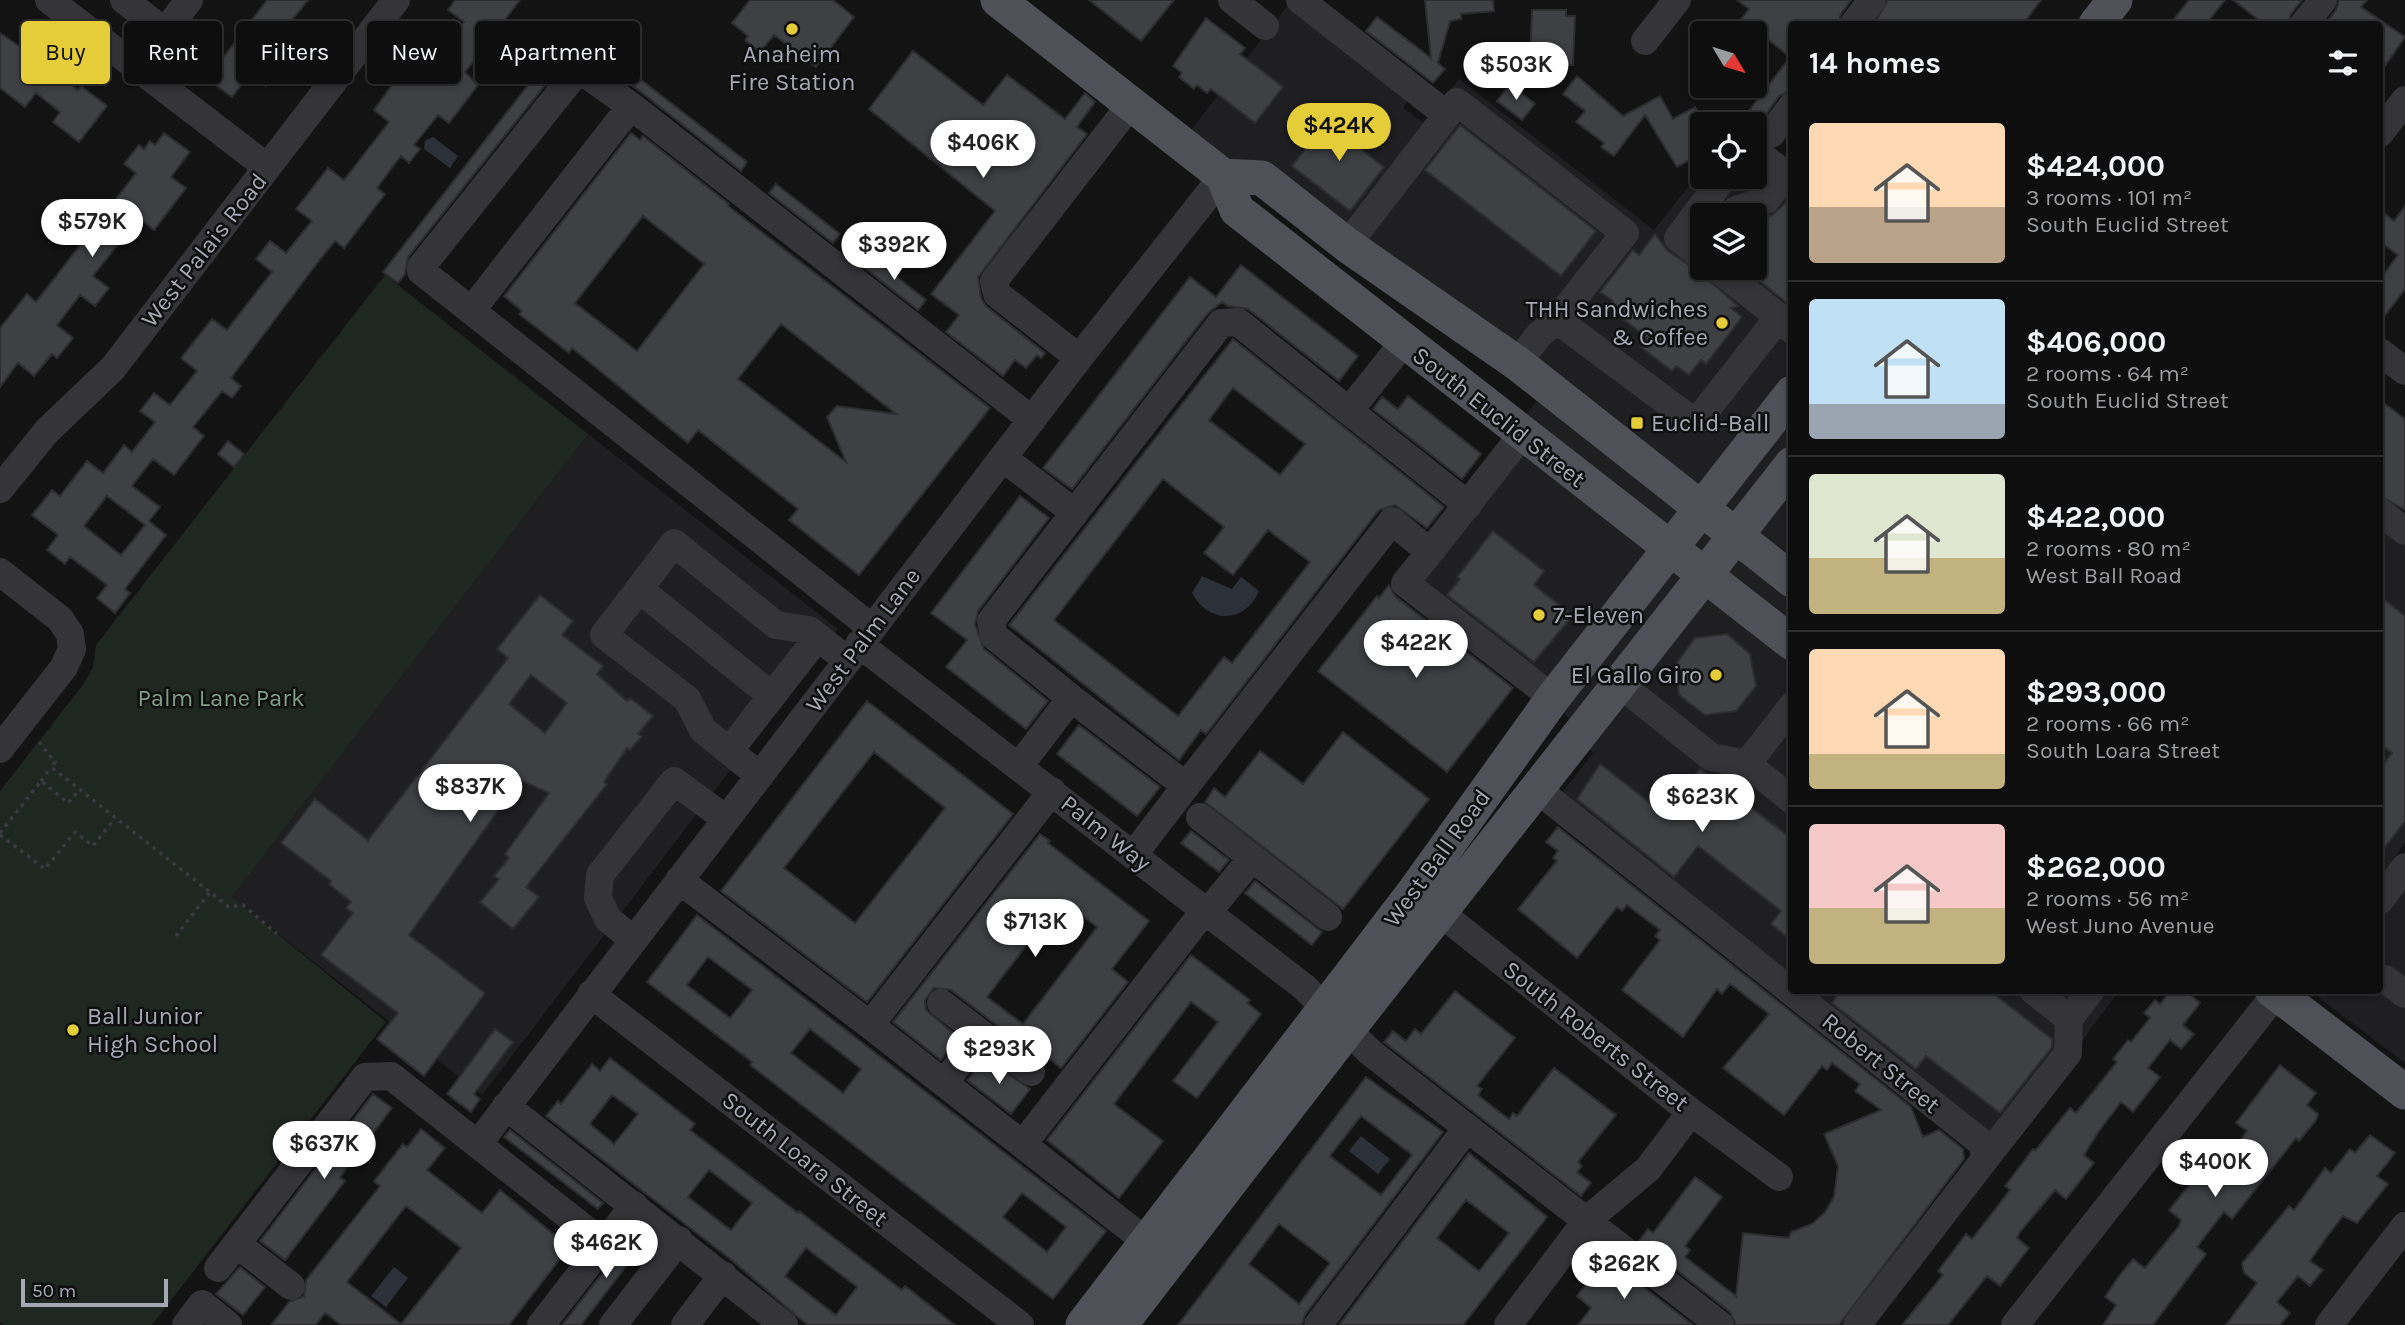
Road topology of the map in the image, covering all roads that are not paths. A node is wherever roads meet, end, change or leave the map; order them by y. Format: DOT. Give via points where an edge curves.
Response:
graph roads {
  1 [pos="50,0"];
  2 [pos="124,0"];
  3 [pos="189,0"];
  4 [pos="396,0"];
  5 [pos="998,0"];
  6 [pos="1232,0"];
  7 [pos="1300,0"];
  8 [pos="1677,0"];
  9 [pos="1872,0"];
  10 [pos="2115,0"];
  11 [pos="2323,0"];
  12 [pos="1856,21"];
  13 [pos="2098,21"];
  14 [pos="2307,21"];
  15 [pos="1265,26"];
  16 [pos="1646,41"];
  17 [pos="2405,100"];
  18 [pos="1131,104"];
  19 [pos="631,106"];
  20 [pos="1788,111"];
  21 [pos="1447,115"];
  22 [pos="2383,129"];
  23 [pos="1767,138"];
  24 [pos="1767,149"];
  25 [pos="267,167"];
  26 [pos="1223,176"];
  27 [pos="1715,189"];
  28 [pos="1704,203"];
  29 [pos="1757,203"];
  30 [pos="1690,222"];
  31 [pos="1347,245"];
  32 [pos="1690,247"];
  33 [pos="1733,280"];
  34 [pos="471,311"];
  35 [pos="1557,320"];
  36 [pos="1786,323"];
  37 [pos="1404,342"];
  38 [pos="2383,354"];
  39 [pos="1079,358"];
  40 [pos="1517,363"];
  41 [pos="2405,371"];
  42 [pos="1788,398"];
  43 [pos="1349,411"];
  44 [pos="1032,420"];
  45 [pos="1522,435"];
  46 [pos="1003,458"];
  47 [pos="1788,469"];
  48 [pos="0,489"];
  49 [pos="1468,505"];
  50 [pos="1701,508"];
  51 [pos="1074,513"];
  52 [pos="2383,514"];
  53 [pos="2405,531"];
  54 [pos="1736,536"];
  55 [pos="1669,548"];
  56 [pos="1430,552"];
  57 [pos="0,572"];
  58 [pos="1705,576"];
  59 [pos="1788,577"];
  60 [pos="639,589"];
  61 [pos="818,637"];
  62 [pos="1788,640"];
  63 [pos="859,644"];
  64 [pos="1620,685"];
  65 [pos="772,696"];
  66 [pos="1071,698"];
  67 [pos="1553,698"];
  68 [pos="1788,715"];
  69 [pos="0,749"];
  70 [pos="729,751"];
  71 [pos="1747,764"];
  72 [pos="1020,765"];
  73 [pos="760,776"];
  74 [pos="1186,786"];
  75 [pos="1538,790"];
  76 [pos="1052,791"];
  77 [pos="1788,797"];
  78 [pos="1200,817"];
  79 [pos="726,819"];
  80 [pos="1134,854"];
  81 [pos="1252,858"];
  82 [pos="679,880"];
  83 [pos="1427,902"];
  84 [pos="1207,911"];
  85 [pos="1328,917"];
  86 [pos="632,939"];
  87 [pos="1788,989"];
  88 [pos="591,994"];
  89 [pos="1795,994"];
  90 [pos="2038,994"];
  91 [pos="2088,994"];
  92 [pos="2273,994"];
  93 [pos="2279,994"];
  94 [pos="941,1003"];
  95 [pos="1337,1019"];
  96 [pos="2069,1019"];
  97 [pos="870,1024"];
  98 [pos="982,1034"];
  99 [pos="1031,1072"];
  100 [pos="2401,1080"];
  101 [pos="944,1083"];
  102 [pos="506,1106"];
  103 [pos="1691,1112"];
  104 [pos="1467,1128"];
  105 [pos="478,1144"];
  106 [pos="1023,1144"];
  107 [pos="1982,1163"];
  108 [pos="1779,1177"];
  109 [pos="634,1205"];
  110 [pos="1587,1220"];
  111 [pos="2405,1226"];
  112 [pos="678,1240"];
  113 [pos="237,1244"];
  114 [pos="604,1244"];
  115 [pos="1159,1251"];
  116 [pos="218,1268"];
  117 [pos="723,1275"];
  118 [pos="291,1286"];
  119 [pos="768,1320"];
  120 [pos="186,1325"];
  121 [pos="228,1325"];
  122 [pos="541,1325"];
  123 [pos="613,1325"];
  124 [pos="685,1325"];
  125 [pos="1020,1325"];
  126 [pos="1083,1325"];
  127 [pos="1120,1325"];
  128 [pos="1318,1325"];
  129 [pos="1508,1325"];
  130 [pos="1720,1325"];
  131 [pos="1857,1325"];
  132 [pos="2015,1325"];
  133 [pos="2329,1325"];
  1 -- 25 [label="street"];
  2 -- 3 [label="street" via="165,32"];
  4 -- 25 [label="street, West Palais Road"];
  5 -- 18 [label="main road, South Euclid Street"];
  6 -- 15 [label="street"];
  7 -- 21 [label="street"];
  8 -- 16 [label="street"];
  9 -- 12 [label="street"];
  10 -- 13 [label="main road"];
  11 -- 14 [label="street"];
  17 -- 22 [label="street"];
  18 -- 26 [label="main road, South Euclid Street"];
  18 -- 39 [label="street" via="994,281 996,294"];
  19 -- 34 [label="street"];
  19 -- 34 [label="street" via="577,70 452,228 421,271"];
  19 -- 44 [label="street"];
  20 -- 23 [label="street"];
  21 -- 31 [label="street"];
  21 -- 35 [label="street" via="1457,102 1625,233"];
  24 -- 29 [label="street" via="1786,175 1766,200"];
  25 -- 48 [label="street, West Palais Road" via="107,374 47,431"];
  26 -- 31 [label="main road, South Euclid Street" via="1262,178"];
  26 -- 37 [label="main road, South Euclid Street" via="1237,210"];
  26 -- 39 [label="street, West Palm Lane"];
  27 -- 28 [label="street"];
  30 -- 32 [label="street" via="1678,238"];
  31 -- 40 [label="main road, South Euclid Street"];
  33 -- 36 [label="street"];
  34 -- 63 [label="street"];
  35 -- 36 [label="street" via="1692,420 1699,419"];
  35 -- 40 [label="street"];
  37 -- 43 [label="street"];
  37 -- 45 [label="main road, South Euclid Street"];
  38 -- 41 [label="street"];
  39 -- 44 [label="street, West Palm Lane"];
  40 -- 50 [label="main road, South Euclid Street"];
  42 -- 50 [label="main road, West Ball Road"];
  43 -- 49 [label="street"];
  43 -- 51 [label="street" via="1238,322 1221,323"];
  44 -- 46 [label="street, West Palm Lane"];
  45 -- 49 [label="street"];
  45 -- 55 [label="main road, South Euclid Street"];
  46 -- 51 [label="street"];
  46 -- 63 [label="street, West Palm Lane"];
  47 -- 54 [label="main road, West Ball Road"];
  49 -- 56 [label="street"];
  50 -- 54 [label="main road, South Euclid Street"];
  50 -- 55 [label="main road, West Ball Road"];
  51 -- 66 [label="street" via="990,621 995,636"];
  52 -- 53 [label="street"];
  54 -- 58 [label="main road, West Ball Road"];
  54 -- 59 [label="main road, South Euclid Street"];
  55 -- 58 [label="main road, South Euclid Street"];
  55 -- 67 [label="main road, West Ball Road"];
  56 -- 67 [label="street" via="1405,583"];
  56 -- 74 [label="street" via="1392,521"];
  57 -- 69 [label="street" via="60,618 70,634 72,649 64,667"];
  58 -- 62 [label="main road, South Euclid Street"];
  58 -- 64 [label="main road, West Ball Road"];
  60 -- 61 [label="street" via="674,543 776,625"];
  60 -- 65 [label="street"];
  60 -- 70 [label="street" via="604,635 687,699 703,730"];
  61 -- 63 [label="street"];
  61 -- 65 [label="street"];
  63 -- 72 [label="street, Palm Way"];
  63 -- 73 [label="street, West Palm Lane"];
  64 -- 71 [label="street" via="1711,757"];
  64 -- 75 [label="main road, West Ball Road"];
  65 -- 70 [label="street"];
  66 -- 72 [label="street"];
  66 -- 74 [label="street"];
  67 -- 83 [label="main road, West Ball Road"];
  68 -- 71 [label="street"];
  70 -- 73 [label="street"];
  71 -- 77 [label="street"];
  72 -- 76 [label="street, Palm Way"];
  73 -- 79 [label="street, West Palm Lane"];
  74 -- 80 [label="street"];
  75 -- 83 [label="main road, West Ball Road"];
  75 -- 87 [label="street, Robert Street"];
  76 -- 80 [label="street, Palm Way"];
  76 -- 97 [label="street"];
  78 -- 81 [label="street"];
  79 -- 82 [label="street, West Palm Lane"];
  79 -- 86 [label="street" via="674,781 600,875 598,898 608,919"];
  80 -- 84 [label="street, Palm Way"];
  81 -- 84 [label="street"];
  81 -- 85 [label="street"];
  82 -- 86 [label="street, West Palm Lane"];
  82 -- 97 [label="street"];
  83 -- 95 [label="main road, West Ball Road"];
  83 -- 103 [label="street, South Roberts Street"];
  84 -- 95 [label="street, Palm Way" via="1304,986"];
  84 -- 106 [label="street"];
  86 -- 88 [label="street, West Palm Lane"];
  88 -- 102 [label="street, West Palm Lane"];
  88 -- 125 [label="street, South Loara Street"];
  89 -- 107 [label="street, Robert Street" via="1982,1143"];
  90 -- 96 [label="street"];
  91 -- 96 [label="street"];
  92 -- 132 [label="street"];
  93 -- 100 [label="main road"];
  94 -- 98 [label="street"];
  95 -- 104 [label="street" via="1370,1052"];
  95 -- 115 [label="main road, West Ball Road"];
  96 -- 107 [label="street" via="2068,1053"];
  97 -- 101 [label="street"];
  98 -- 99 [label="street"];
  98 -- 101 [label="street"];
  101 -- 106 [label="street"];
  102 -- 105 [label="street, West Palm Lane"];
  102 -- 109 [label="street"];
  103 -- 108 [label="street, South Roberts Street"];
  103 -- 110 [label="street" via="1648,1169"];
  104 -- 110 [label="street"];
  104 -- 128 [label="street"];
  105 -- 113 [label="street" via="391,1076 365,1077"];
  105 -- 114 [label="street"];
  106 -- 115 [label="street"];
  107 -- 131 [label="street"];
  109 -- 112 [label="street"];
  109 -- 114 [label="street"];
  110 -- 129 [label="street"];
  110 -- 130 [label="street"];
  111 -- 133 [label="street"];
  112 -- 117 [label="street"];
  112 -- 123 [label="street"];
  113 -- 116 [label="street"];
  113 -- 118 [label="street"];
  114 -- 122 [label="street"];
  115 -- 126 [label="main road, West Ball Road"];
  115 -- 127 [label="main road, West Ball Road"];
  117 -- 119 [label="street"];
  117 -- 124 [label="street"];
  120 -- 121 [label="street" via="202,1304"];
}
